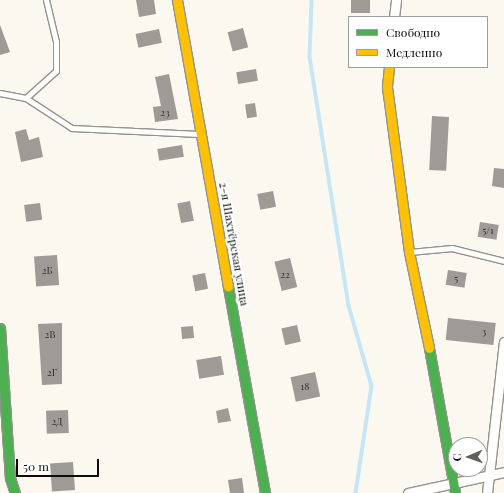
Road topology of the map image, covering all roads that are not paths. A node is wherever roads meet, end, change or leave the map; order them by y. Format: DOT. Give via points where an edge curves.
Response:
graph roads {
  1 [pos="46,0"];
  2 [pos="177,0"];
  3 [pos="396,0"];
  4 [pos="394,16"];
  5 [pos="389,68"];
  6 [pos="0,93"];
  7 [pos="26,98"];
  8 [pos="203,134"];
  9 [pos="409,252"];
  10 [pos="504,261"];
  11 [pos="0,328"];
  12 [pos="504,342"];
  13 [pos="504,472"];
  14 [pos="490,476"];
  15 [pos="456,483"];
  16 [pos="15,493"];
  17 [pos="265,493"];
  18 [pos="408,493"];
  19 [pos="455,493"];
  20 [pos="487,493"];
  1 -- 7 [label="lane" via="56,42 56,71"];
  2 -- 8 [label="street, 2-я Шахтёрская улица"];
  3 -- 4 [label="street"];
  5 -- 9 [label="street" via="387,87"];
  6 -- 7 [label="lane"];
  7 -- 8 [label="lane" via="72,128"];
  8 -- 17 [label="street, 2-я Шахтёрская улица"];
  9 -- 10 [label="lane" via="452,248"];
  9 -- 15 [label="street"];
  11 -- 16 [label="street" via="10,478"];
  12 -- 14 [label="street"];
  13 -- 14 [label="street"];
  14 -- 15 [label="street"];
  14 -- 20 [label="street"];
  15 -- 18 [label="street"];
  15 -- 19 [label="street"];
}
